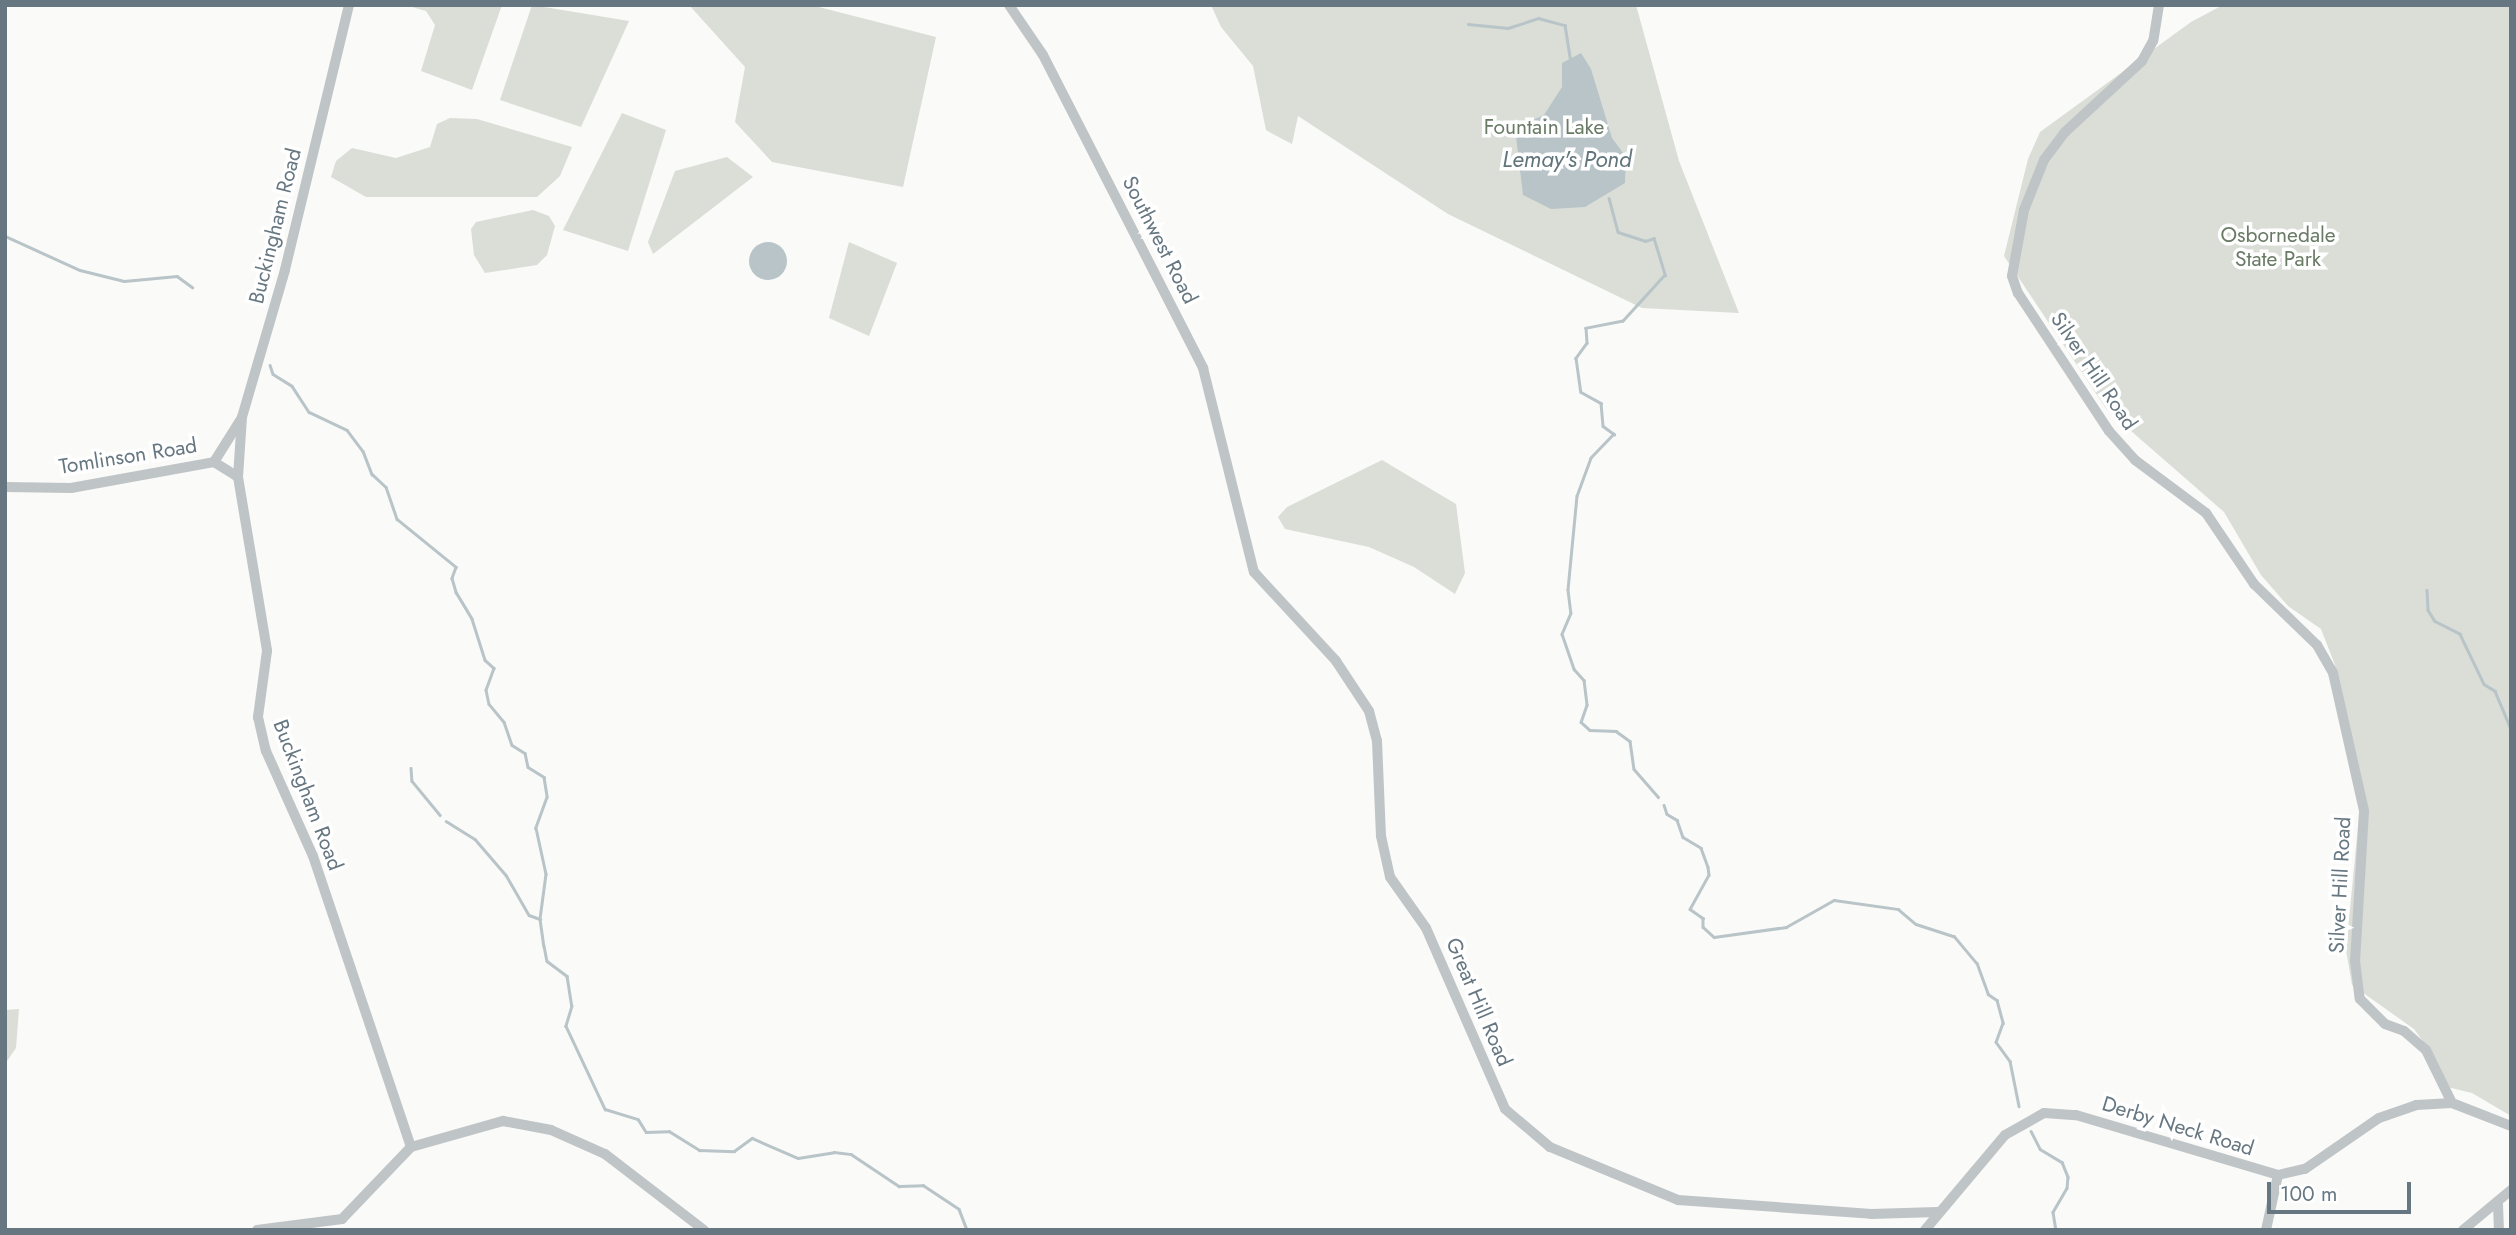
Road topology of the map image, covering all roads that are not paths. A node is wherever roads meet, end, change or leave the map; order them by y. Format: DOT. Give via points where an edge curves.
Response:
graph roads {
  1 [pos="349,5"];
  2 [pos="1009,5"];
  3 [pos="2159,5"];
  4 [pos="242,417"];
  5 [pos="214,462"];
  6 [pos="237,477"];
  7 [pos="5,487"];
  8 [pos="1236,509"];
  9 [pos="2452,1103"];
  10 [pos="2511,1126"];
  11 [pos="411,1147"];
  12 [pos="2278,1175"];
  13 [pos="2511,1190"];
  14 [pos="2498,1204"];
  15 [pos="1937,1212"];
  16 [pos="257,1230"];
  17 [pos="704,1230"];
  18 [pos="1925,1230"];
  19 [pos="2266,1230"];
  20 [pos="2463,1230"];
  21 [pos="2499,1230"];
  1 -- 4 [label="street, Buckingham Road" via="285,270"];
  2 -- 8 [label="street, Southwest Road" via="1043,55 1203,368"];
  3 -- 9 [label="street, Silver Hill Road" via="2153,41 2142,61 2065,132 2044,160 2024,210 2012,276 2018,293 2109,432 2135,460 2206,513 2254,584 2317,645 2333,673 2364,811 2355,949 2360,999 2385,1024 2404,1031 2427,1050"];
  4 -- 5 [label="street, Tomlinson Road"];
  4 -- 6 [label="street, Buckingham Road"];
  5 -- 6 [label="street, Tomlinson Road"];
  5 -- 7 [label="street, Tomlinson Road" via="71,488"];
  6 -- 11 [label="street, Buckingham Road" via="267,651 258,718 266,751 313,856"];
  8 -- 15 [label="street, Great Hill Road" via="1254,572 1336,661 1369,711 1377,741 1382,847 1390,877 1426,928 1505,1109 1522,1127 1550,1147 1678,1200 1871,1214"];
  9 -- 10 [label="street"];
  9 -- 12 [label="street" via="2426,1104 2385,1115 2313,1165"];
  11 -- 16 [label="street" via="342,1219"];
  11 -- 17 [label="street" via="488,1122 517,1122 551,1130 605,1154"];
  12 -- 15 [label="street, Derby Neck Road" via="2076,1115 2044,1113 2006,1135"];
  12 -- 19 [label="street"];
  13 -- 14 [label="street"];
  14 -- 20 [label="street"];
  14 -- 21 [label="street"];
  15 -- 18 [label="street, Derby Neck Road"];
}
